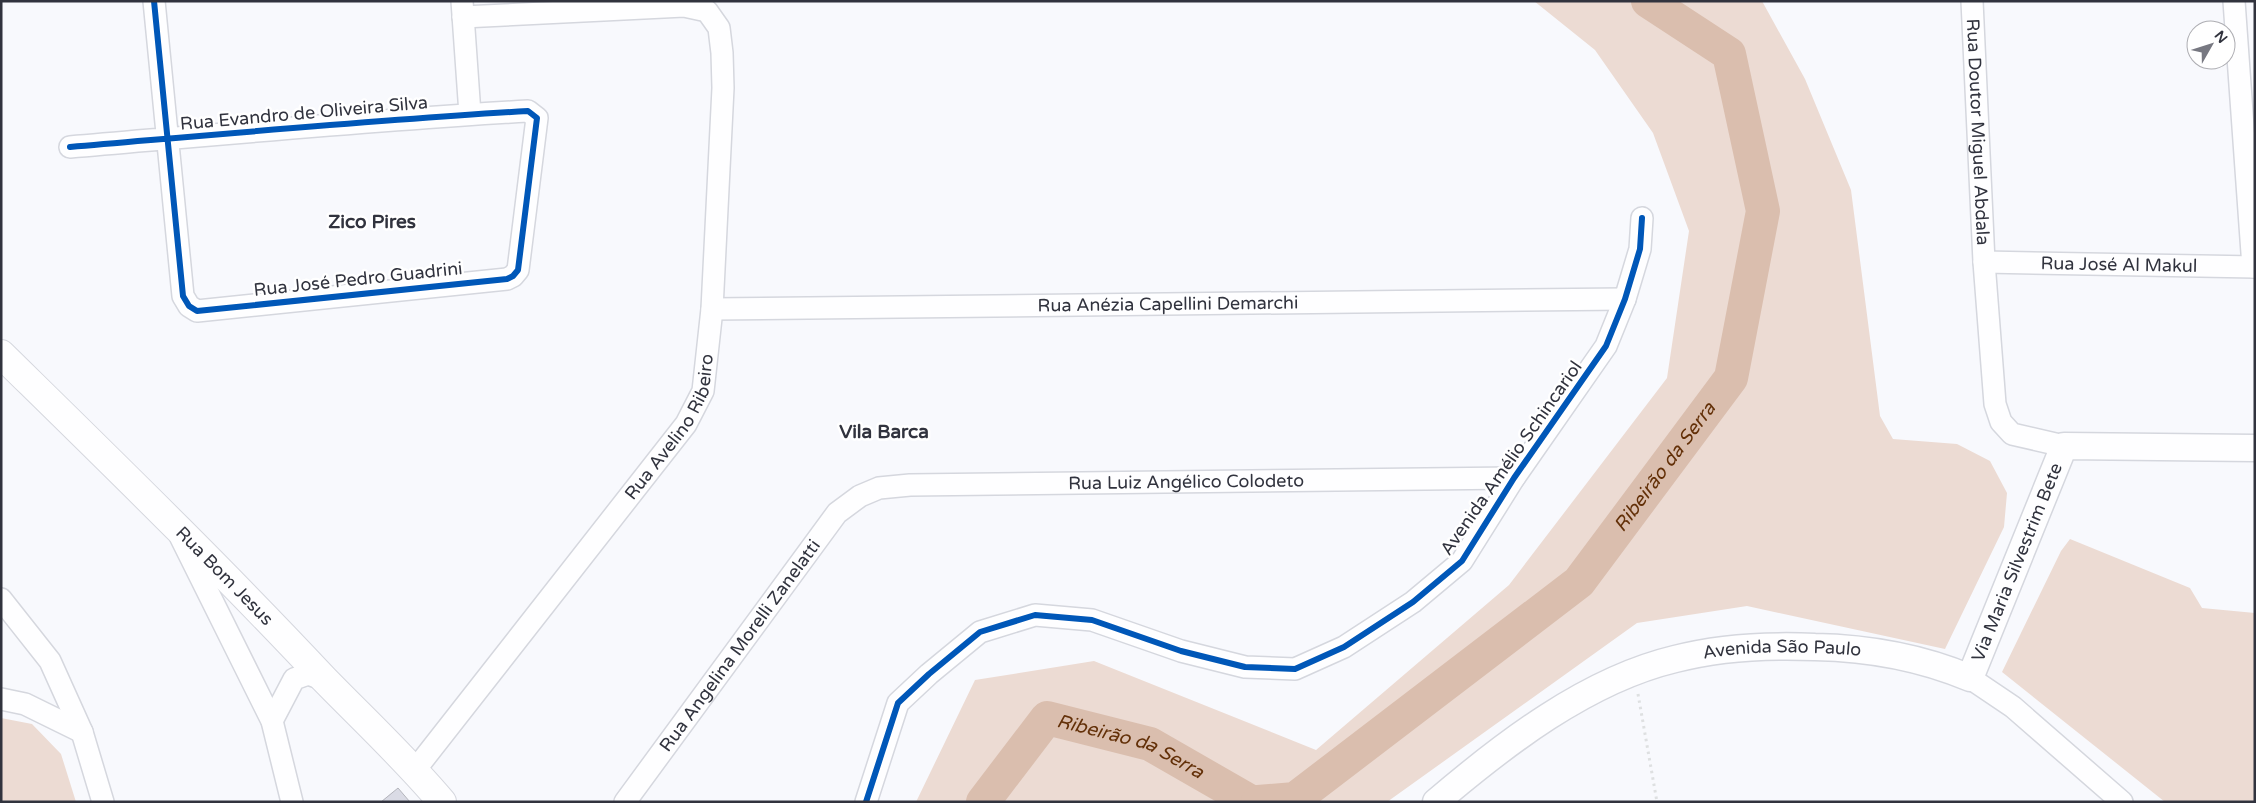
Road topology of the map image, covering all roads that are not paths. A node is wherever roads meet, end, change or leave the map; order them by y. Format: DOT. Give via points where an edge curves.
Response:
graph roads {
  1 [pos="154,1"];
  2 [pos="1972,1"];
  3 [pos="2234,1"];
  4 [pos="462,9"];
  5 [pos="470,114"];
  6 [pos="169,139"];
  7 [pos="70,147"];
  8 [pos="1642,218"];
  9 [pos="1984,262"];
  10 [pos="2254,267"];
  11 [pos="518,270"];
  12 [pos="1625,299"];
  13 [pos="712,309"];
  14 [pos="1,354"];
  15 [pos="2064,446"];
  16 [pos="2255,448"];
  17 [pos="1514,478"];
  18 [pos="860,496"];
  19 [pos="173,521"];
  20 [pos="1,599"];
  21 [pos="1970,678"];
  22 [pos="326,680"];
  23 [pos="1,699"];
  24 [pos="272,721"];
  25 [pos="82,732"];
  26 [pos="415,770"];
  27 [pos="102,802"];
  28 [pos="292,802"];
  29 [pos="442,802"];
  30 [pos="625,802"];
  31 [pos="866,802"];
  32 [pos="1436,802"];
  33 [pos="2122,802"];
  1 -- 6 [label="street"];
  2 -- 9 [label="street, Rua Doutor Miguel Abdala"];
  3 -- 10 [label="street"];
  4 -- 5 [label="street"];
  4 -- 13 [label="street, Rua Avelino Ribeiro" via="684,6 708,11 719,28 723,79"];
  5 -- 6 [label="street, Rua Evandro de Oliveira Silva"];
  5 -- 11 [label="street, Rua Evandro de Oliveira Silva" via="528,111 537,118"];
  6 -- 7 [label="street, Rua Evandro de Oliveira Silva"];
  6 -- 11 [label="street, Rua José Pedro Guadrini" via="183,296 197,311 506,279"];
  8 -- 12 [label="street, Avenida Amélio Schincariol" via="1640,249"];
  9 -- 10 [label="street, Rua José Al Makul"];
  9 -- 15 [label="street, Rua Doutor Miguel Abdala" via="1995,404 2001,422 2012,434"];
  12 -- 13 [label="street, Rua Anézia Capellini Demarchi"];
  12 -- 17 [label="street, Avenida Amélio Schincariol" via="1606,346"];
  13 -- 26 [label="street, Rua Avelino Ribeiro" via="703,390 686,424"];
  14 -- 19 [label="main road, Rua Bom Jesus"];
  15 -- 16 [label="street"];
  15 -- 21 [label="street, Via Maria Silvestrim Bete"];
  17 -- 18 [label="street, Rua Luiz Angélico Colodeto" via="910,485 879,488"];
  17 -- 31 [label="street, Avenida Amélio Schincariol" via="1462,561 1413,602 1360,637 1295,669 1246,667 1180,651 1092,620 1035,615 980,632 898,703"];
  18 -- 30 [label="street, Rua Angelina Morelli Zanelatti" via="836,513"];
  19 -- 22 [label="main road, Rua Bom Jesus"];
  19 -- 24 [label="street"];
  20 -- 25 [label="street" via="50,661"];
  21 -- 32 [label="street, Avenida São Paulo" via="1949,669 1884,652 1849,648 1743,647 1674,659 1599,688 1552,716 1479,765"];
  21 -- 33 [label="street, Avenida São Paulo" via="2013,707"];
  22 -- 24 [label="street" via="308,674 294,680"];
  22 -- 26 [label="main road, Rua Bom Jesus"];
  23 -- 25 [label="street" via="25,704"];
  24 -- 28 [label="street"];
  25 -- 27 [label="street"];
  26 -- 29 [label="main road, Rua Bom Jesus"];
}
